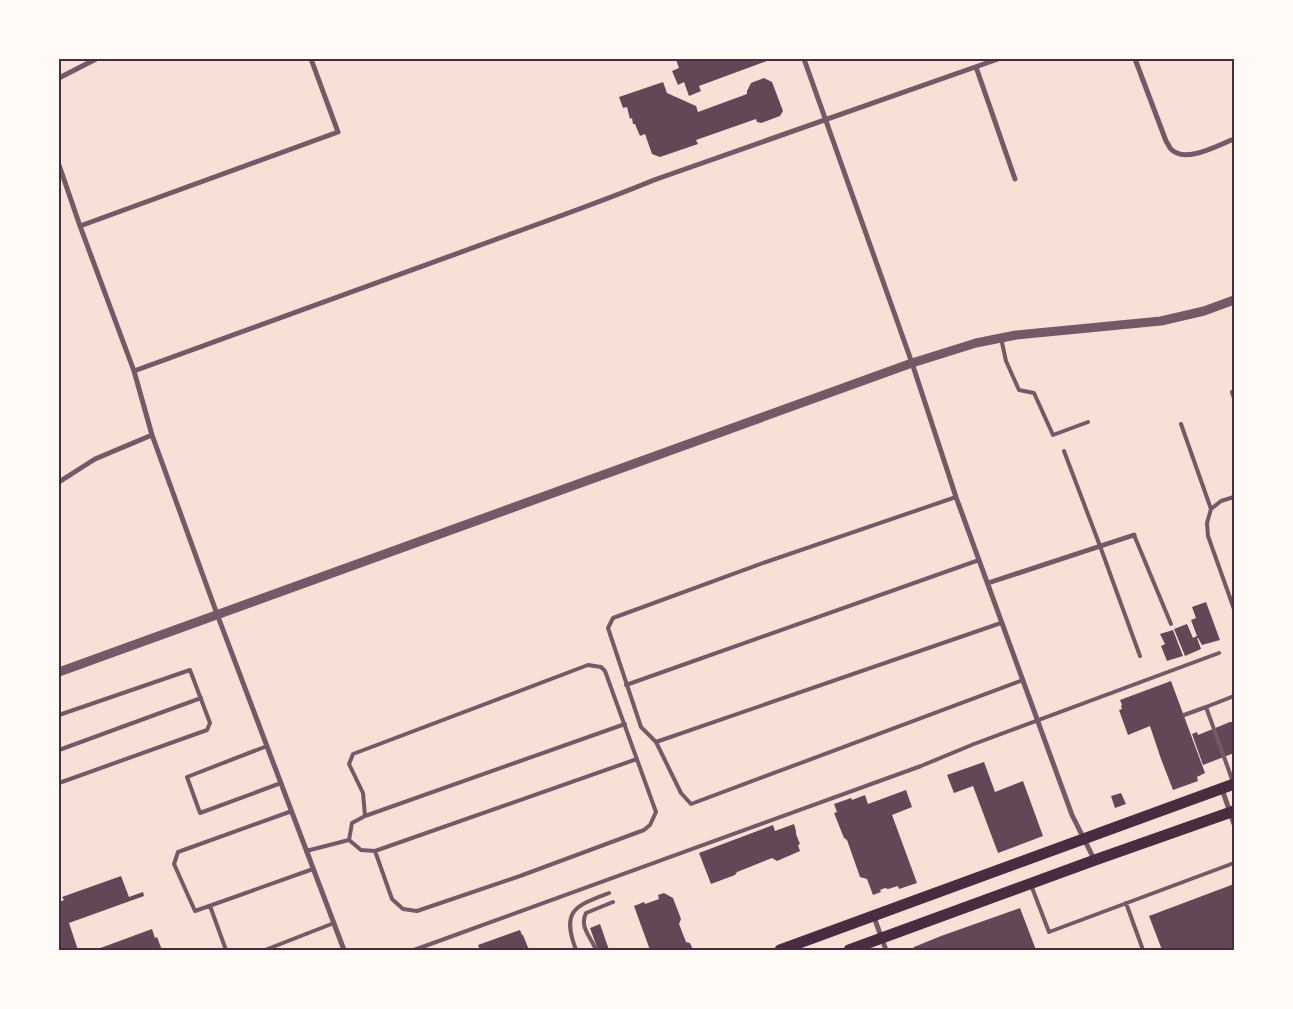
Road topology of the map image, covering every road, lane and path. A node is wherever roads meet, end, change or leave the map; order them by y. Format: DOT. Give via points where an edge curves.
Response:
graph roads {
  1 [pos="96,59"];
  2 [pos="311,59"];
  3 [pos="804,59"];
  4 [pos="998,59"];
  5 [pos="1135,59"];
  6 [pos="976,67"];
  7 [pos="59,78"];
  8 [pos="826,120"];
  9 [pos="1234,139"];
  10 [pos="59,168"];
  11 [pos="1015,179"];
  12 [pos="80,226"];
  13 [pos="1234,300"];
  14 [pos="1001,338"];
  15 [pos="912,363"];
  16 [pos="134,371"];
  17 [pos="1232,392"];
  18 [pos="1234,398"];
  19 [pos="1088,422"];
  20 [pos="1181,424"];
  21 [pos="152,435"];
  22 [pos="1064,451"];
  23 [pos="59,482"];
  24 [pos="956,497"];
  25 [pos="1234,497"];
  26 [pos="1211,510"];
  27 [pos="1134,535"];
  28 [pos="1100,546"];
  29 [pos="979,560"];
  30 [pos="988,583"];
  31 [pos="1234,609"];
  32 [pos="217,614"];
  33 [pos="1001,623"];
  34 [pos="1171,624"];
  35 [pos="1219,653"];
  36 [pos="1140,656"];
  37 [pos="59,672"];
  38 [pos="1023,680"];
  39 [pos="626,685"];
  40 [pos="1234,696"];
  41 [pos="201,698"];
  42 [pos="1206,707"];
  43 [pos="1184,715"];
  44 [pos="59,716"];
  45 [pos="1038,720"];
  46 [pos="624,724"];
  47 [pos="656,742"];
  48 [pos="267,746"];
  49 [pos="59,750"];
  50 [pos="637,759"];
  51 [pos="281,783"];
  52 [pos="59,784"];
  53 [pos="1234,784"];
  54 [pos="1222,788"];
  55 [pos="292,811"];
  56 [pos="1232,811"];
  57 [pos="365,816"];
  58 [pos="1234,824"];
  59 [pos="349,840"];
  60 [pos="1084,840"];
  61 [pos="306,851"];
  62 [pos="375,851"];
  63 [pos="1094,860"];
  64 [pos="1234,863"];
  65 [pos="313,869"];
  66 [pos="1031,884"];
  67 [pos="609,893"];
  68 [pos="613,902"];
  69 [pos="1126,903"];
  70 [pos="210,906"];
  71 [pos="874,916"];
  72 [pos="334,923"];
  73 [pos="882,939"];
  74 [pos="226,950"];
  75 [pos="265,950"];
  76 [pos="344,950"];
  77 [pos="414,950"];
  78 [pos="576,950"];
  79 [pos="596,950"];
  80 [pos="780,950"];
  81 [pos="849,950"];
  82 [pos="886,950"];
  83 [pos="1143,950"];
  1 -- 7 [label="street"];
  2 -- 12 [label="street" via="338,132"];
  3 -- 8 [label="street"];
  4 -- 6 [label="street"];
  5 -- 9 [label="street" via="1171,149 1180,154 1194,155"];
  6 -- 8 [label="street"];
  6 -- 11 [label="street"];
  8 -- 15 [label="street"];
  8 -- 16 [label="street"];
  10 -- 12 [label="street"];
  12 -- 16 [label="street"];
  13 -- 14 [label="street" via="1161,321"];
  14 -- 15 [label="street"];
  14 -- 19 [label="lane" via="1006,361 1019,390 1034,393 1053,436"];
  15 -- 24 [label="street"];
  15 -- 32 [label="street"];
  16 -- 21 [label="street"];
  17 -- 18 [label="lane"];
  20 -- 26 [label="lane"];
  21 -- 23 [label="street" via="95,459"];
  21 -- 32 [label="street"];
  22 -- 28 [label="lane"];
  24 -- 29 [label="street"];
  24 -- 39 [label="lane" via="613,618 608,628"];
  25 -- 26 [label="lane" via="1221,501"];
  26 -- 31 [label="lane" via="1208,536"];
  27 -- 28 [label="street"];
  27 -- 34 [label="lane"];
  28 -- 30 [label="street"];
  28 -- 36 [label="lane"];
  29 -- 30 [label="street"];
  29 -- 39 [label="lane"];
  30 -- 33 [label="street"];
  32 -- 37 [label="street"];
  32 -- 48 [label="street"];
  33 -- 38 [label="street"];
  33 -- 47 [label="lane"];
  35 -- 45 [label="lane"];
  38 -- 45 [label="street"];
  38 -- 47 [label="lane" via="691,804 681,793"];
  39 -- 47 [label="lane" via="641,727"];
  40 -- 42 [label="lane"];
  41 -- 44 [label="lane" via="190,670"];
  41 -- 49 [label="lane"];
  41 -- 52 [label="lane" via="210,723 207,730"];
  42 -- 43 [label="lane"];
  42 -- 53 [label="lane"];
  45 -- 60 [label="street"];
  45 -- 77 [label="lane"];
  46 -- 50 [label="lane"];
  46 -- 57 [label="lane"];
  46 -- 57 [label="lane" via="605,671 588,665 353,754 349,764 363,794"];
  48 -- 51 [label="street"];
  48 -- 51 [label="lane" via="187,777 200,813"];
  50 -- 62 [label="lane"];
  50 -- 62 [label="lane" via="656,812 650,825 520,876 417,912 403,909 392,899"];
  51 -- 55 [label="street"];
  53 -- 54 [label="main road"];
  54 -- 56 [label="street"];
  54 -- 60 [label="main road"];
  55 -- 61 [label="street"];
  55 -- 70 [label="lane" via="178,852 174,864 194,911"];
  56 -- 58 [label="street"];
  56 -- 63 [label="main road"];
  57 -- 59 [label="lane" via="352,823"];
  59 -- 61 [label="lane"];
  59 -- 62 [label="lane" via="361,850"];
  60 -- 63 [label="street"];
  60 -- 71 [label="main road"];
  61 -- 65 [label="street"];
  63 -- 66 [label="main road"];
  64 -- 69 [label="lane"];
  65 -- 70 [label="lane"];
  65 -- 72 [label="street"];
  66 -- 69 [label="lane" via="1049,932"];
  66 -- 73 [label="main road"];
  67 -- 78 [label="lane" via="584,902 572,915 570,930"];
  68 -- 79 [label="lane" via="586,912 584,917 585,928"];
  69 -- 83 [label="lane"];
  70 -- 74 [label="lane"];
  71 -- 73 [label="street"];
  71 -- 80 [label="main road"];
  72 -- 75 [label="lane"];
  72 -- 76 [label="street"];
  73 -- 81 [label="main road"];
  73 -- 82 [label="street"];
}
